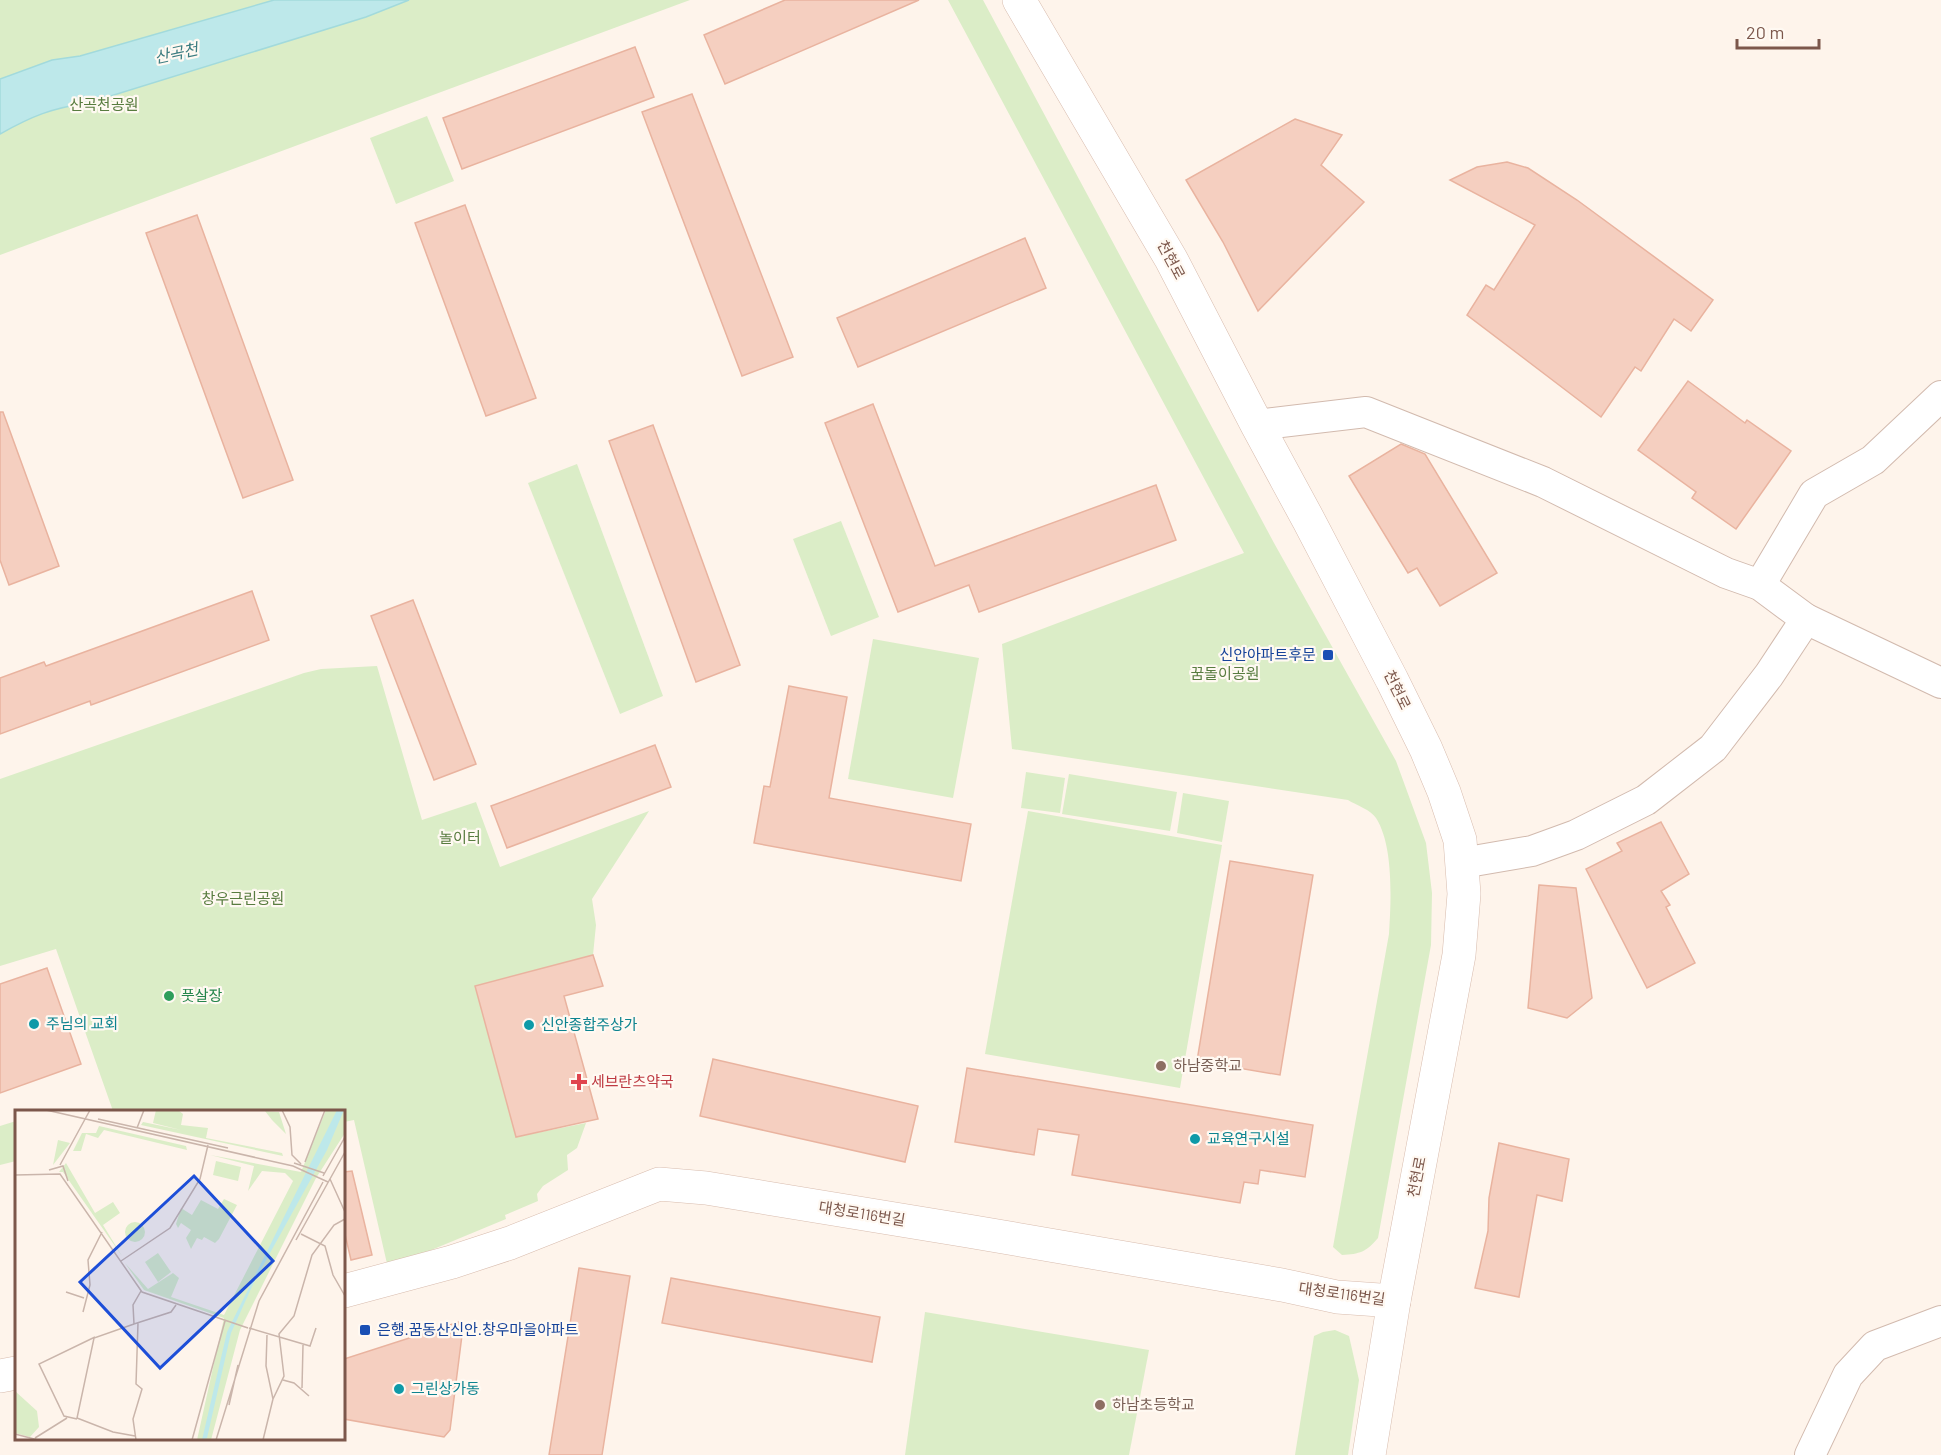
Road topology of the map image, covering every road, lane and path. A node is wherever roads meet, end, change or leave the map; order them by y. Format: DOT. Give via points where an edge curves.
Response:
graph roads {
  1 [pos="1019,0"];
  2 [pos="1941,396"];
  3 [pos="1257,425"];
  4 [pos="1760,585"];
  5 [pos="1806,619"];
  6 [pos="1941,683"];
  7 [pos="1462,864"];
  8 [pos="345,1291"];
  9 [pos="1394,1301"];
  10 [pos="1941,1321"];
  11 [pos="15,1373"];
  12 [pos="0,1376"];
  13 [pos="1369,1455"];
  14 [pos="1810,1455"];
  1 -- 3 [label="main road, 천현로" via="1171,259"];
  2 -- 4 [label="street" via="1873,460 1814,494"];
  3 -- 4 [label="street" via="1366,412 1543,482 1726,573"];
  3 -- 7 [label="main road, 천현로" via="1421,739 1460,840"];
  4 -- 5 [label="street"];
  5 -- 6 [label="street"];
  5 -- 7 [label="street" via="1713,748 1646,800 1576,835 1532,851"];
  7 -- 9 [label="main road, 천현로" via="1459,955"];
  8 -- 9 [label="main road, 대청로116번길" via="510,1243 659,1184 706,1188 968,1231 1336,1296"];
  9 -- 13 [label="main road, 천현로"];
  10 -- 14 [label="street" via="1875,1346 1848,1375"];
  11 -- 12 [label="main road"];
}
